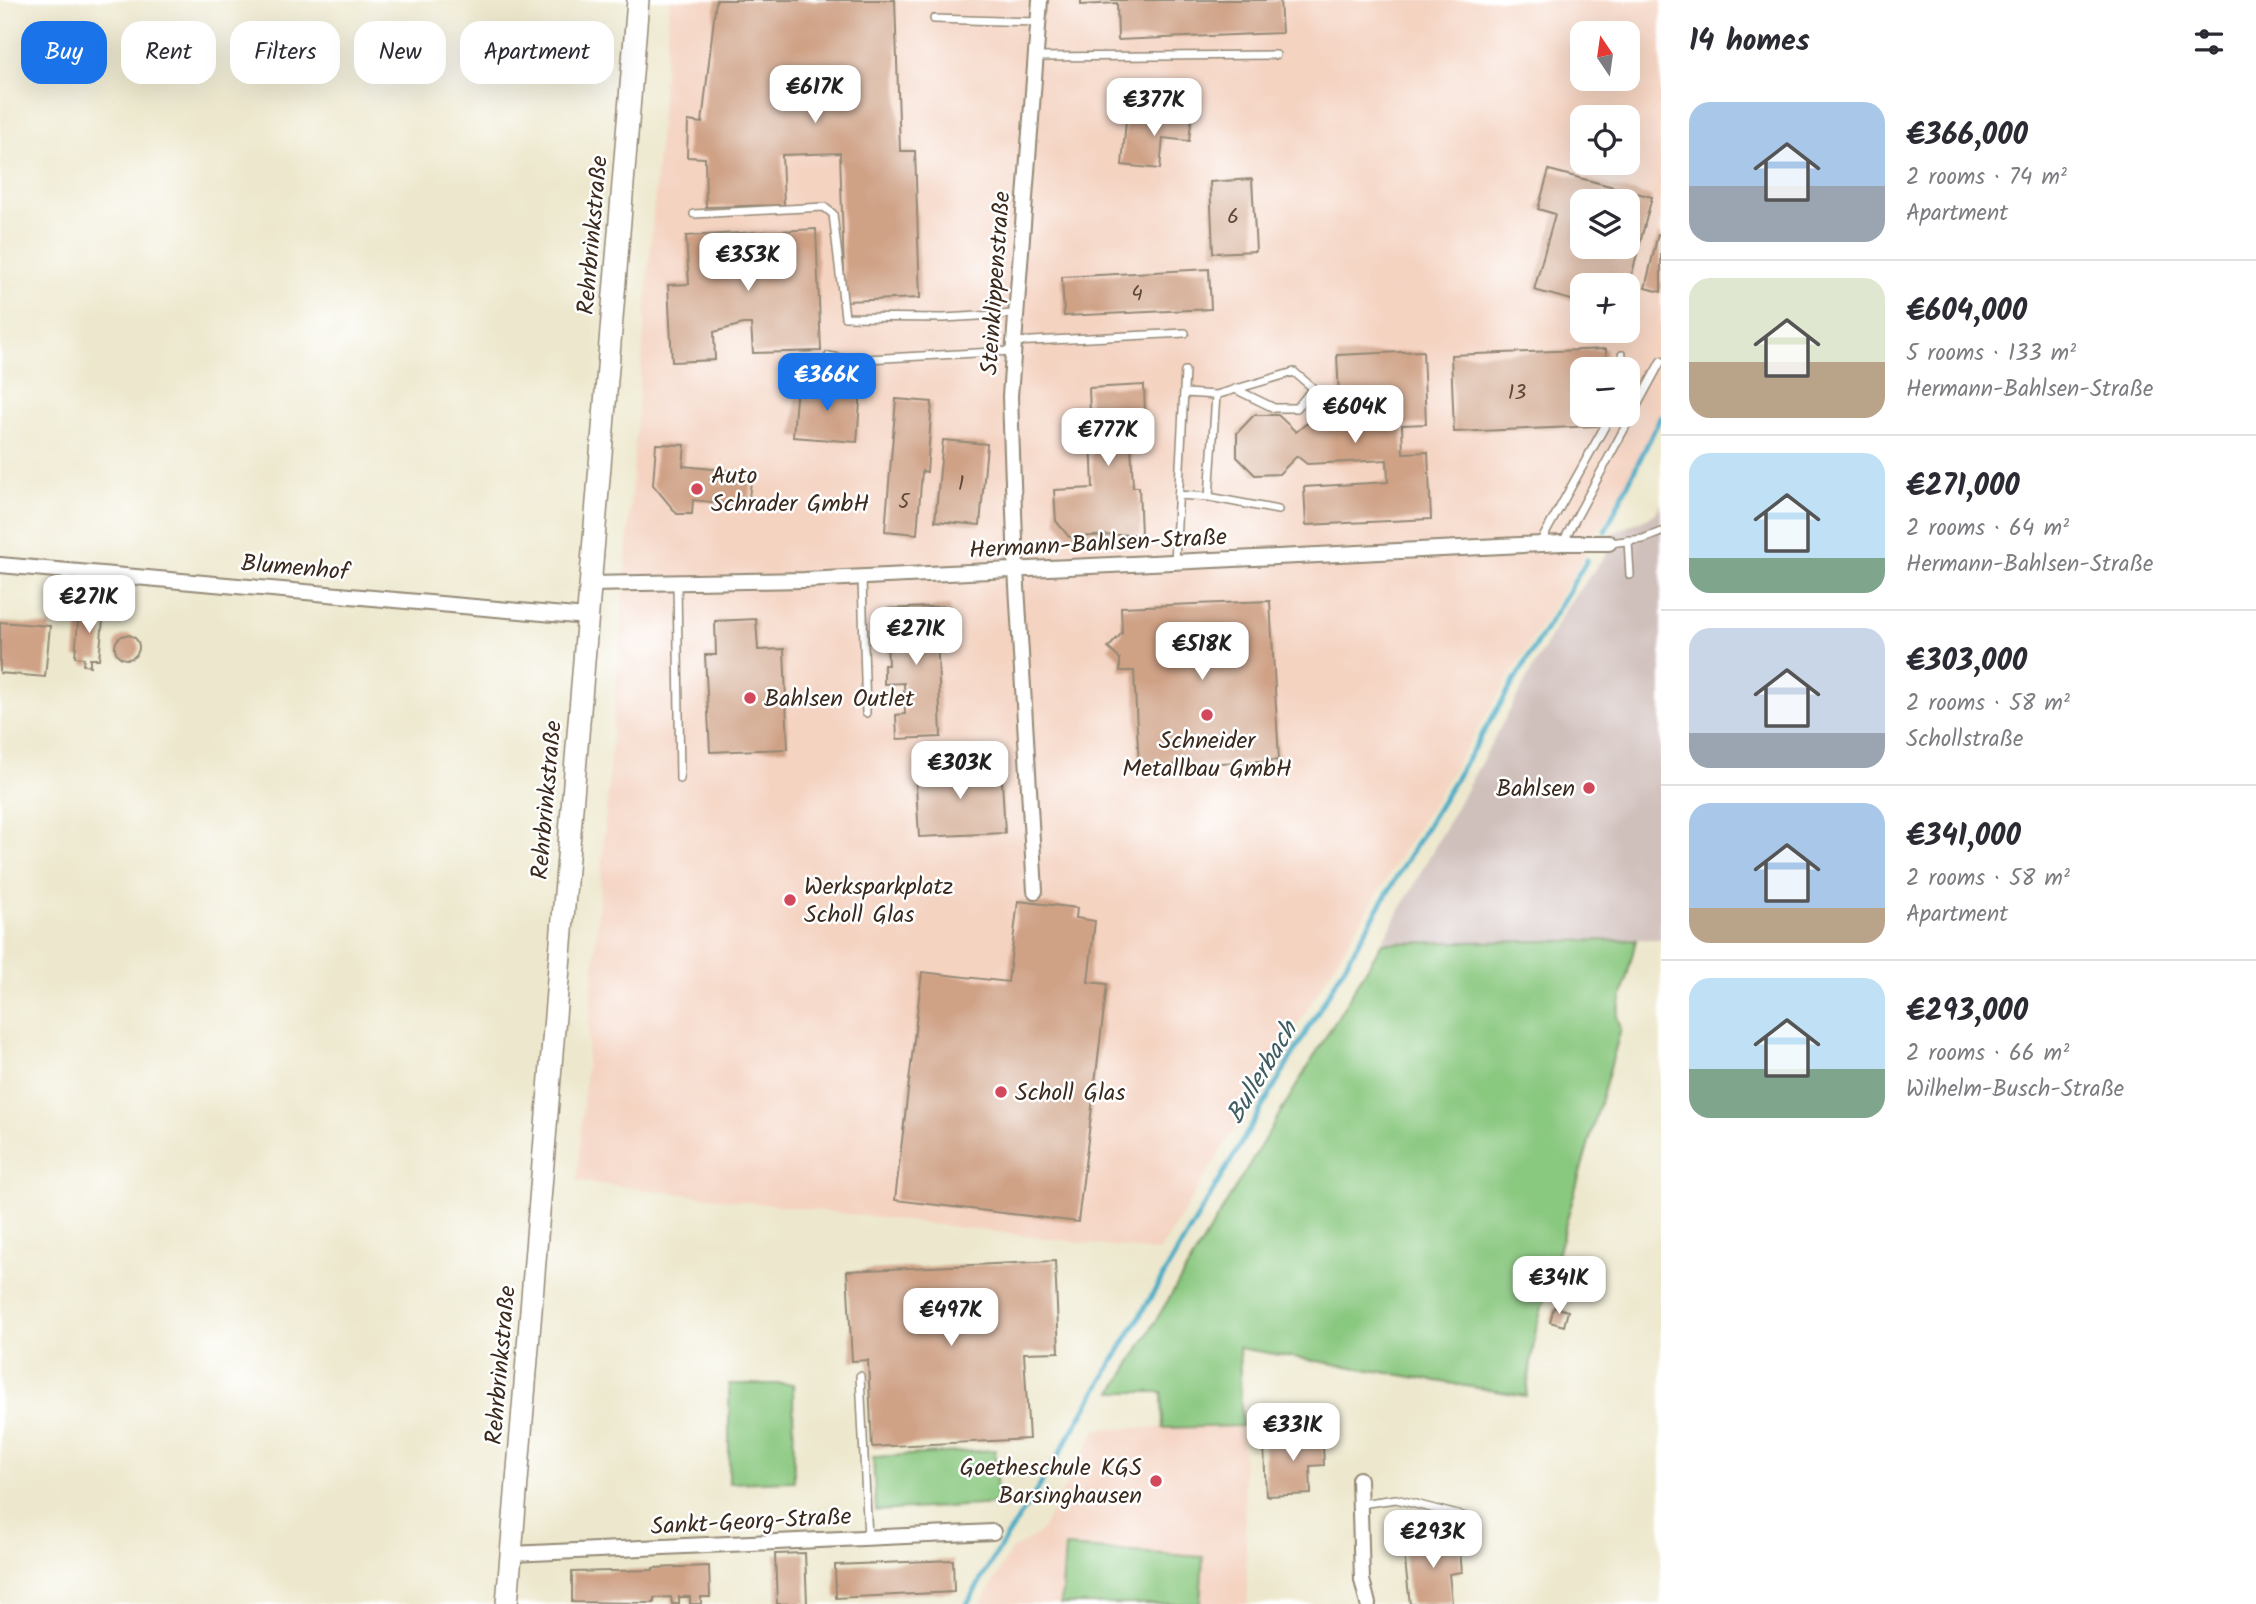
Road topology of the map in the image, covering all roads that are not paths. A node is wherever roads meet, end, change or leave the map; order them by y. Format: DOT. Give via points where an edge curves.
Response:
graph roads {
  1 [pos="638,0"];
  2 [pos="1040,0"];
  3 [pos="934,19"];
  4 [pos="1038,22"];
  5 [pos="1276,55"];
  6 [pos="1036,57"];
  7 [pos="694,214"];
  8 [pos="1014,314"];
  9 [pos="1185,333"];
  10 [pos="1012,347"];
  11 [pos="829,356"];
  12 [pos="1661,361"];
  13 [pos="1185,371"];
  14 [pos="1235,389"];
  15 [pos="1185,393"];
  16 [pos="1216,395"];
  17 [pos="1604,427"];
  18 [pos="1178,495"];
  19 [pos="1209,497"];
  20 [pos="1278,510"];
  21 [pos="1661,532"];
  22 [pos="1628,541"];
  23 [pos="1562,543"];
  24 [pos="1609,543"];
  25 [pos="1540,544"];
  26 [pos="1175,562"];
  27 [pos="0,565"];
  28 [pos="1016,569"];
  29 [pos="1630,575"];
  30 [pos="862,577"];
  31 [pos="677,583"];
  32 [pos="590,584"];
  33 [pos="587,617"];
  34 [pos="866,713"];
  35 [pos="680,779"];
  36 [pos="1035,891"];
  37 [pos="860,1376"];
  38 [pos="1359,1479"];
  39 [pos="1360,1504"];
  40 [pos="1478,1520"];
  41 [pos="993,1532"];
  42 [pos="868,1538"];
  43 [pos="511,1554"];
  44 [pos="507,1604"];
  45 [pos="1368,1604"];
  1 -- 32 [label="main road, Rehrbrinkstraße"];
  2 -- 4 [label="street, Steinklippenstraße"];
  3 -- 4 [label="lane"];
  4 -- 6 [label="street, Steinklippenstraße"];
  5 -- 6 [label="lane"];
  6 -- 8 [label="street, Steinklippenstraße"];
  7 -- 8 [label="lane" via="824,207 833,214 845,317"];
  8 -- 10 [label="street, Steinklippenstraße"];
  9 -- 10 [label="lane"];
  10 -- 11 [label="lane" via="849,360"];
  10 -- 28 [label="street, Steinklippenstraße"];
  12 -- 23 [label="lane"];
  13 -- 15 [label="lane"];
  14 -- 14 [label="lane" via="1294,372 1313,388 1297,408 1274,408"];
  14 -- 16 [label="lane"];
  15 -- 16 [label="lane"];
  15 -- 18 [label="lane"];
  16 -- 19 [label="lane"];
  17 -- 25 [label="lane"];
  18 -- 19 [label="lane"];
  18 -- 26 [label="lane"];
  19 -- 20 [label="lane"];
  21 -- 22 [label="lane"];
  22 -- 24 [label="lane"];
  22 -- 29 [label="lane"];
  23 -- 24 [label="street, Hermann-Bahlsen-Straße"];
  23 -- 25 [label="street, Hermann-Bahlsen-Straße"];
  25 -- 26 [label="street, Hermann-Bahlsen-Straße"];
  26 -- 28 [label="street, Hermann-Bahlsen-Straße"];
  27 -- 33 [label="street, Blumenhof"];
  28 -- 30 [label="street, Hermann-Bahlsen-Straße"];
  28 -- 36 [label="street, Steinklippenstraße"];
  30 -- 31 [label="street, Hermann-Bahlsen-Straße"];
  30 -- 34 [label="lane"];
  31 -- 32 [label="street, Hermann-Bahlsen-Straße"];
  31 -- 35 [label="lane"];
  32 -- 33 [label="main road, Rehrbrinkstraße"];
  33 -- 43 [label="main road, Rehrbrinkstraße"];
  37 -- 42 [label="lane"];
  38 -- 39 [label="street"];
  39 -- 40 [label="lane" via="1396,1499"];
  39 -- 45 [label="street" via="1362,1580"];
  41 -- 42 [label="street, Sankt-Georg-Straße"];
  42 -- 43 [label="street, Sankt-Georg-Straße"];
  43 -- 44 [label="main road, Rehrbrinkstraße"];
}
